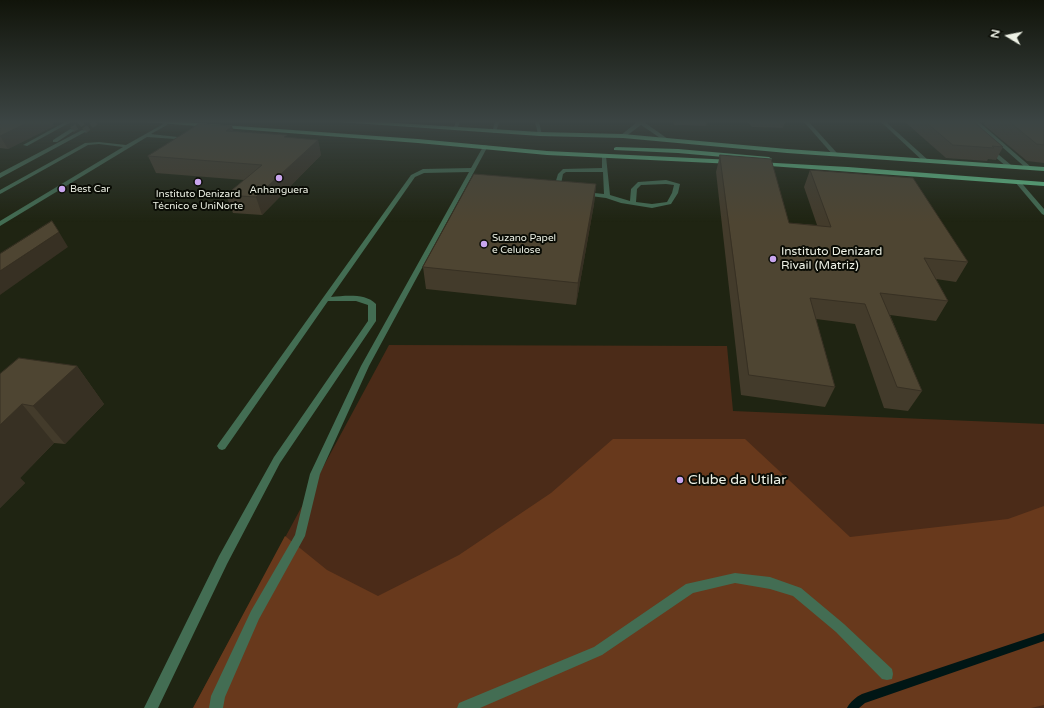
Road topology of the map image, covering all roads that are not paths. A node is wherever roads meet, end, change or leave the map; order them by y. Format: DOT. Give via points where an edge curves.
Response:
graph roads {
  1 [pos="26,155"];
  2 [pos="39,155"];
  3 [pos="67,155"];
  4 [pos="113,155"];
  5 [pos="481,155"];
  6 [pos="586,155"];
  7 [pos="735,155"];
  8 [pos="849,155"];
  9 [pos="912,155"];
  10 [pos="919,155"];
  11 [pos="995,155"];
  12 [pos="604,156"];
  13 [pos="1015,156"];
  14 [pos="917,160"];
  15 [pos="926,161"];
  16 [pos="1009,166"];
  17 [pos="1029,168"];
  18 [pos="0,169"];
  19 [pos="848,169"];
  20 [pos="1044,169"];
  21 [pos="473,170"];
  22 [pos="605,170"];
  23 [pos="0,176"];
  24 [pos="1017,182"];
  25 [pos="1044,184"];
  26 [pos="0,192"];
  27 [pos="570,192"];
  28 [pos="578,193"];
  29 [pos="607,196"];
  30 [pos="633,203"];
  31 [pos="1044,213"];
  32 [pos="0,224"];
  33 [pos="326,299"];
  34 [pos="222,446"];
  35 [pos="887,674"];
  36 [pos="151,708"];
  37 [pos="216,708"];
  38 [pos="464,708"];
  1 -- 18 [label="street"];
  2 -- 23 [label="street"];
  3 -- 26 [label="lane"];
  4 -- 32 [label="lane"];
  5 -- 21 [label="lane"];
  6 -- 12 [label="highway"];
  7 -- 19 [label="highway"];
  8 -- 14 [label="highway"];
  9 -- 14 [label="lane"];
  10 -- 15 [label="lane"];
  11 -- 13 [label="lane"];
  11 -- 16 [label="lane"];
  12 -- 19 [label="highway"];
  12 -- 22 [label="lane"];
  13 -- 17 [label="lane"];
  14 -- 15 [label="highway"];
  15 -- 16 [label="highway"];
  16 -- 17 [label="highway"];
  17 -- 20 [label="highway"];
  19 -- 24 [label="highway"];
  21 -- 33 [label="lane" via="423,171 413,176"];
  21 -- 37 [label="lane" via="365,366 315,474 300,536 255,615 218,696"];
  22 -- 27 [label="lane" via="565,170 558,184 563,191"];
  22 -- 29 [label="lane"];
  24 -- 25 [label="highway"];
  24 -- 31 [label="lane"];
  28 -- 29 [label="lane"];
  29 -- 30 [label="lane"];
  30 -- 30 [label="lane" via="652,206 669,203 677,184 640,183 634,189"];
  33 -- 34 [label="lane"];
  33 -- 36 [label="lane" via="368,301 372,304 372,321 277,460 223,560"];
  35 -- 38 [label="lane" via="840,628 797,592 770,583 735,578 690,588 598,651"];
}
